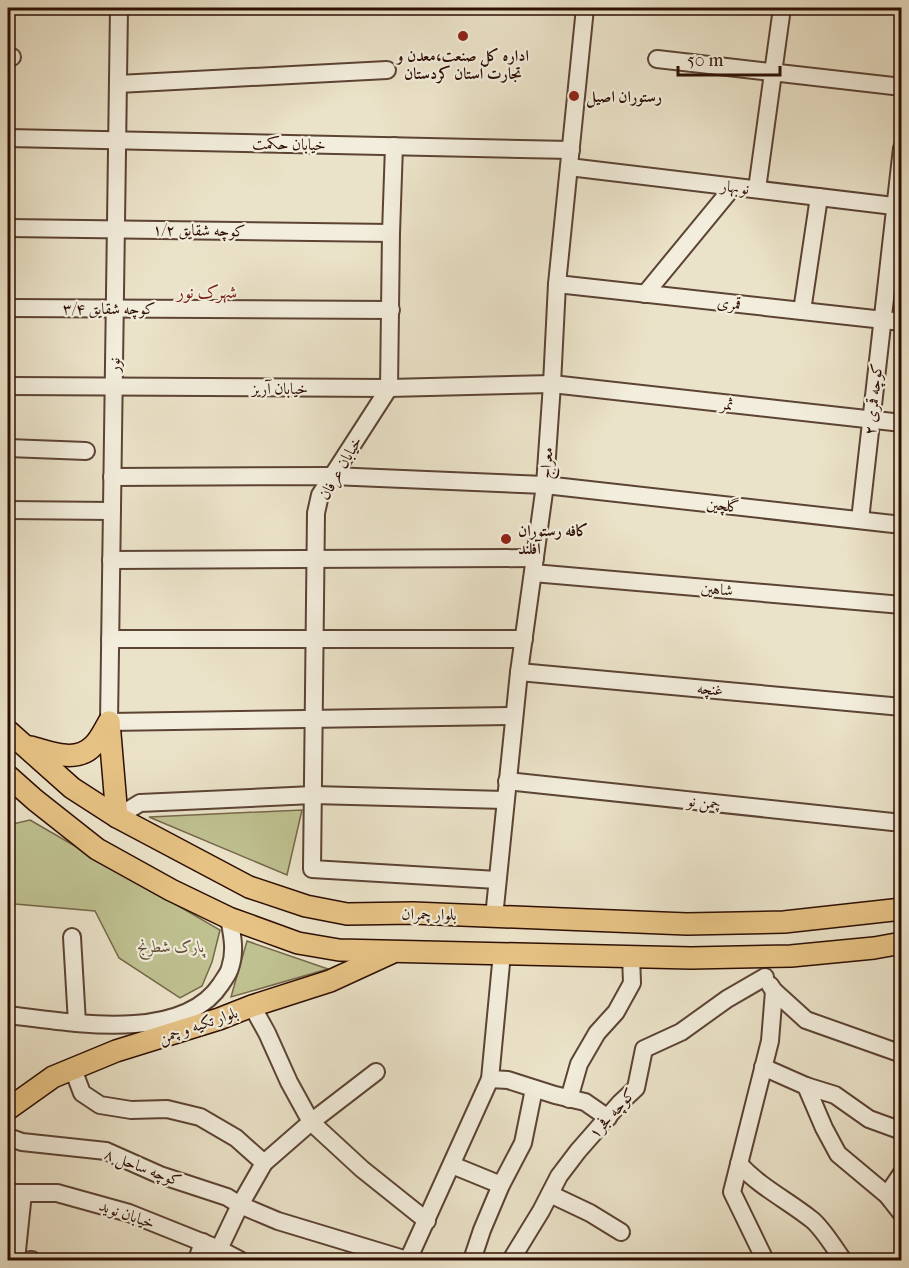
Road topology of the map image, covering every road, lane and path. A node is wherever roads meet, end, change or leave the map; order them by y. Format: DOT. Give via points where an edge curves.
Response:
graph roads {
  1 [pos="119,8"];
  2 [pos="585,8"];
  3 [pos="782,8"];
  4 [pos="657,59"];
  5 [pos="387,70"];
  6 [pos="773,72"];
  7 [pos="118,84"];
  8 [pos="902,87"];
  9 [pos="8,138"];
  10 [pos="117,141"];
  11 [pos="394,146"];
  12 [pos="902,148"];
  13 [pos="571,150"];
  14 [pos="569,167"];
  15 [pos="733,187"];
  16 [pos="758,189"];
  17 [pos="819,197"];
  18 [pos="898,207"];
  19 [pos="8,228"];
  20 [pos="116,229"];
  21 [pos="391,233"];
  22 [pos="557,284"];
  23 [pos="645,294"];
  24 [pos="8,308"];
  25 [pos="115,308"];
  26 [pos="391,310"];
  27 [pos="802,312"];
  28 [pos="882,320"];
  29 [pos="902,322"];
  30 [pos="552,384"];
  31 [pos="8,386"];
  32 [pos="114,387"];
  33 [pos="389,388"];
  34 [pos="871,420"];
  35 [pos="902,423"];
  36 [pos="8,448"];
  37 [pos="86,451"];
  38 [pos="332,476"];
  39 [pos="112,477"];
  40 [pos="545,485"];
  41 [pos="8,510"];
  42 [pos="112,511"];
  43 [pos="860,520"];
  44 [pos="902,525"];
  45 [pos="316,559"];
  46 [pos="111,560"];
  47 [pos="534,566"];
  48 [pos="902,605"];
  49 [pos="110,639"];
  50 [pos="315,639"];
  51 [pos="524,639"];
  52 [pos="519,672"];
  53 [pos="902,707"];
  54 [pos="514,716"];
  55 [pos="314,719"];
  56 [pos="109,723"];
  57 [pos="15,738"];
  58 [pos="507,781"];
  59 [pos="12,783"];
  60 [pos="313,795"];
  61 [pos="505,800"];
  62 [pos="117,817"];
  63 [pos="902,823"];
  64 [pos="497,880"];
  65 [pos="902,909"];
  66 [pos="494,917"];
  67 [pos="229,918"];
  68 [pos="72,937"];
  69 [pos="902,943"];
  70 [pos="393,952"];
  71 [pos="502,953"];
  72 [pos="631,956"];
  73 [pos="751,957"];
  74 [pos="770,984"];
  75 [pos="252,1006"];
  76 [pos="8,1015"];
  77 [pos="77,1023"];
  78 [pos="902,1054"];
  79 [pos="763,1067"];
  80 [pos="73,1069"];
  81 [pos="375,1072"];
  82 [pos="490,1079"];
  83 [pos="806,1086"];
  84 [pos="534,1089"];
  85 [pos="569,1099"];
  86 [pos="8,1109"];
  87 [pos="608,1118"];
  88 [pos="312,1122"];
  89 [pos="902,1131"];
  90 [pos="8,1137"];
  91 [pos="264,1163"];
  92 [pos="739,1164"];
  93 [pos="452,1165"];
  94 [pos="902,1173"];
  95 [pos="501,1185"];
  96 [pos="15,1193"];
  97 [pos="550,1194"];
  98 [pos="887,1195"];
  99 [pos="240,1205"];
  100 [pos="902,1214"];
  101 [pos="427,1221"];
  102 [pos="621,1232"];
  103 [pos="202,1242"];
  104 [pos="219,1249"];
  105 [pos="517,1259"];
  106 [pos="16,1260"];
  107 [pos="197,1260"];
  108 [pos="240,1260"];
  109 [pos="408,1260"];
  110 [pos="471,1260"];
  111 [pos="765,1260"];
  112 [pos="843,1260"];
  1 -- 7 [label="street, نور"];
  2 -- 13 [label="street, معراج"];
  3 -- 6 [label="street"];
  4 -- 6 [label="street"];
  5 -- 7 [label="street"];
  6 -- 8 [label="street"];
  6 -- 16 [label="street"];
  7 -- 10 [label="street, نور"];
  9 -- 10 [label="street, خیابان حکمت"];
  10 -- 11 [label="street, خیابان حکمت"];
  10 -- 20 [label="street, نور"];
  11 -- 13 [label="street, خیابان حکمت"];
  11 -- 21 [label="street"];
  12 -- 18 [label="street, کوچه قمری ۲"];
  13 -- 14 [label="street, معراج"];
  14 -- 15 [label="street, نوبهار"];
  14 -- 22 [label="street, معراج"];
  15 -- 16 [label="street, نوبهار"];
  15 -- 23 [label="street"];
  16 -- 17 [label="street, نوبهار"];
  17 -- 18 [label="street, نوبهار"];
  17 -- 27 [label="street"];
  18 -- 28 [label="street, کوچه قمری ۲"];
  19 -- 20 [label="street, کوچه شقایق ۱/۲"];
  20 -- 21 [label="street, کوچه شقایق ۱/۲"];
  20 -- 25 [label="street, نور"];
  21 -- 26 [label="street"];
  22 -- 23 [label="street, قمری"];
  22 -- 30 [label="street, معراج"];
  23 -- 27 [label="street, قمری"];
  24 -- 25 [label="street, کوچه شقایق ۳/۴"];
  25 -- 26 [label="street, کوچه شقایق ۳/۴"];
  25 -- 32 [label="street, نور"];
  26 -- 33 [label="street"];
  27 -- 28 [label="street, قمری"];
  28 -- 29 [label="street, قمری"];
  28 -- 34 [label="street, کوچه قمری ۲"];
  30 -- 33 [label="street, خیابان آریز"];
  30 -- 34 [label="street, ثمر"];
  30 -- 40 [label="street, معراج"];
  31 -- 32 [label="street, خیابان آریز"];
  32 -- 33 [label="street, خیابان آریز"];
  32 -- 39 [label="street, نور"];
  33 -- 38 [label="street, خیابان عرفان"];
  34 -- 35 [label="street, ثمر"];
  34 -- 43 [label="street, کوچه قمری ۲"];
  36 -- 37 [label="street"];
  38 -- 39 [label="street, گلچین"];
  38 -- 40 [label="street, گلچین"];
  38 -- 45 [label="street, خیابان عرفان" via="320,495 316,513"];
  39 -- 42 [label="street, نور"];
  40 -- 43 [label="street, گلچین"];
  40 -- 47 [label="street, معراج"];
  41 -- 42 [label="street"];
  42 -- 46 [label="street, نور"];
  43 -- 44 [label="street, گلچین"];
  45 -- 46 [label="street, شاهین"];
  45 -- 47 [label="street, شاهین"];
  45 -- 50 [label="street, خیابان عرفان"];
  46 -- 49 [label="street, نور"];
  47 -- 48 [label="street, شاهین"];
  47 -- 51 [label="street, معراج"];
  49 -- 50 [label="street"];
  49 -- 56 [label="street, نور"];
  50 -- 51 [label="street"];
  50 -- 55 [label="street, خیابان عرفان"];
  51 -- 52 [label="street, معراج"];
  52 -- 53 [label="street, غنچه"];
  52 -- 54 [label="street, معراج"];
  54 -- 55 [label="street"];
  54 -- 58 [label="street, معراج"];
  55 -- 56 [label="street"];
  55 -- 60 [label="street, خیابان عرفان"];
  56 -- 57 [label="main road" via="84,755 58,755"];
  56 -- 62 [label="main road"];
  57 -- 62 [label="main road, بلوار چمران" via="72,788"];
  58 -- 61 [label="street, معراج"];
  58 -- 63 [label="street, چمن نو"];
  59 -- 67 [label="main road" via="97,849"];
  60 -- 61 [label="street"];
  60 -- 62 [label="street" via="140,803"];
  60 -- 64 [label="street, خیابان عرفان" via="312,869"];
  61 -- 64 [label="street, معراج"];
  62 -- 66 [label="main road, بلوار چمران" via="249,887 306,906 347,914"];
  64 -- 66 [label="street, معراج"];
  65 -- 66 [label="main road, بلوار چمران" via="773,923"];
  67 -- 70 [label="main road" via="298,943 339,950"];
  67 -- 77 [label="street" via="234,943 230,969 215,993 193,1011 158,1022"];
  68 -- 77 [label="street"];
  69 -- 73 [label="main road"];
  70 -- 71 [label="main road"];
  70 -- 75 [label="main road, بلوار تکیه و چمن" via="330,981"];
  71 -- 72 [label="main road"];
  71 -- 82 [label="street"];
  72 -- 73 [label="main road"];
  72 -- 85 [label="street" via="632,983 579,1064"];
  73 -- 74 [label="street"];
  74 -- 78 [label="street" via="806,1020"];
  74 -- 79 [label="street" via="770,1041"];
  74 -- 87 [label="street, کوچه فجر۱" via="727,999 681,1032 644,1049 636,1088"];
  75 -- 80 [label="main road, بلوار تکیه و چمن"];
  75 -- 88 [label="street"];
  76 -- 77 [label="street"];
  79 -- 83 [label="street"];
  79 -- 92 [label="street"];
  80 -- 86 [label="main road, بلوار تکیه و چمن" via="53,1077"];
  80 -- 91 [label="street" via="82,1093 100,1105 131,1110 167,1109 200,1117 236,1138"];
  81 -- 88 [label="street"];
  82 -- 84 [label="street" via="508,1080"];
  82 -- 93 [label="street"];
  83 -- 89 [label="street" via="835,1095 869,1119"];
  83 -- 98 [label="street" via="837,1154"];
  84 -- 85 [label="street"];
  84 -- 95 [label="street" via="523,1143"];
  85 -- 87 [label="street" via="585,1102"];
  87 -- 97 [label="street, کوچه فجر۱" via="578,1151"];
  88 -- 91 [label="street"];
  88 -- 101 [label="street"];
  90 -- 99 [label="street, کوچه ساحل ۸" via="106,1151"];
  91 -- 99 [label="street"];
  92 -- 111 [label="street" via="732,1192"];
  92 -- 112 [label="street" via="765,1188 813,1220"];
  93 -- 95 [label="street"];
  93 -- 101 [label="street"];
  94 -- 98 [label="street"];
  95 -- 110 [label="street"];
  96 -- 103 [label="street, خیابان نوید" via="57,1193 129,1213"];
  96 -- 106 [label="street"];
  97 -- 102 [label="street"];
  97 -- 105 [label="street, کوچه فجر۱"];
  98 -- 100 [label="street"];
  99 -- 104 [label="street"];
  99 -- 109 [label="street, کوچه ساحل ۸" via="278,1221"];
  101 -- 109 [label="street"];
  103 -- 104 [label="street, خیابان نوید"];
  103 -- 107 [label="street"];
  104 -- 108 [label="street, خیابان نوید"];
}
